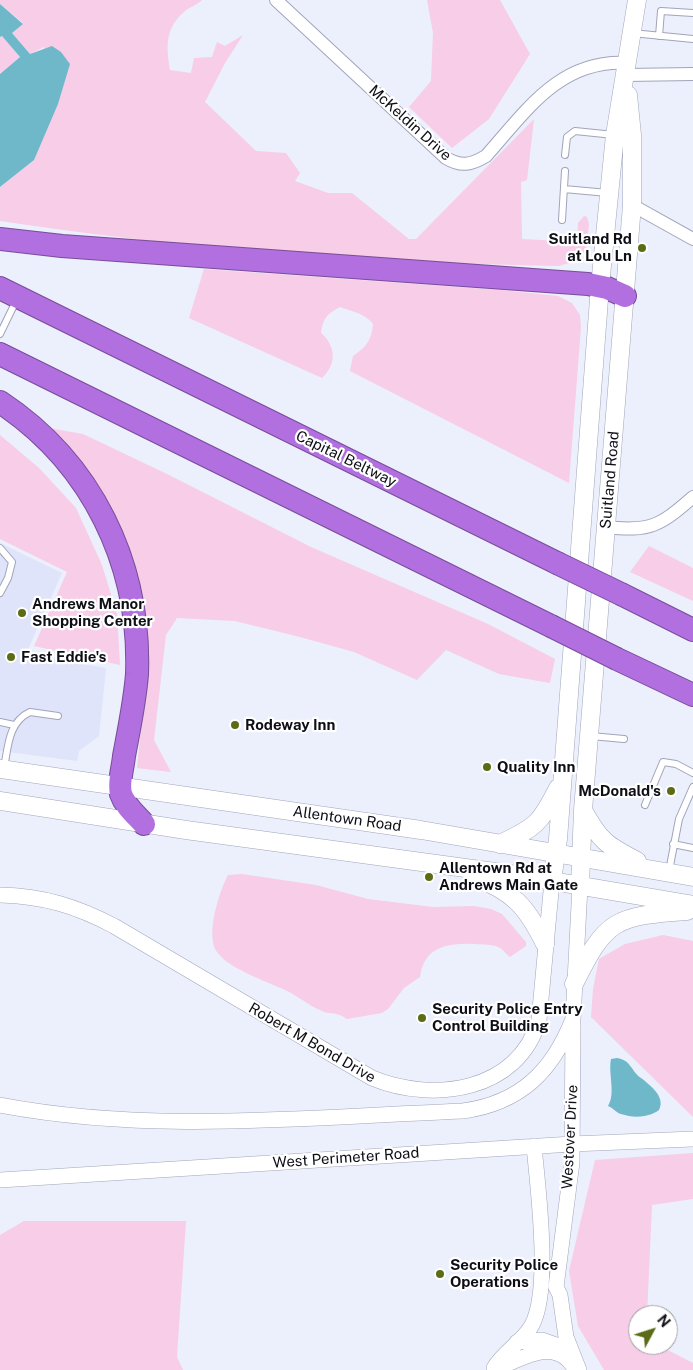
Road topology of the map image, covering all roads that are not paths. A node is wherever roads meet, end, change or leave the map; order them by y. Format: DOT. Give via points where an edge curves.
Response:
graph roads {
  1 [pos="276,0"];
  2 [pos="637,0"];
  3 [pos="693,13"];
  4 [pos="632,33"];
  5 [pos="659,36"];
  6 [pos="693,39"];
  7 [pos="627,69"];
  8 [pos="693,74"];
  9 [pos="615,135"];
  10 [pos="566,155"];
  11 [pos="565,171"];
  12 [pos="564,189"];
  13 [pos="609,193"];
  14 [pos="632,206"];
  15 [pos="562,220"];
  16 [pos="0,239"];
  17 [pos="693,239"];
  18 [pos="600,286"];
  19 [pos="9,292"];
  20 [pos="625,296"];
  21 [pos="0,334"];
  22 [pos="0,354"];
  23 [pos="0,402"];
  24 [pos="693,497"];
  25 [pos="606,527"];
  26 [pos="0,548"];
  27 [pos="0,593"];
  28 [pos="693,630"];
  29 [pos="693,695"];
  30 [pos="58,716"];
  31 [pos="0,722"];
  32 [pos="14,725"];
  33 [pos="590,736"];
  34 [pos="624,740"];
  35 [pos="2,769"];
  36 [pos="693,773"];
  37 [pos="562,781"];
  38 [pos="120,786"];
  39 [pos="693,788"];
  40 [pos="0,800"];
  41 [pos="645,805"];
  42 [pos="583,810"];
  43 [pos="144,824"];
  44 [pos="673,842"];
  45 [pos="500,844"];
  46 [pos="693,848"];
  47 [pos="556,853"];
  48 [pos="580,857"];
  49 [pos="447,865"];
  50 [pos="648,868"];
  51 [pos="669,872"];
  52 [pos="693,876"];
  53 [pos="552,881"];
  54 [pos="580,886"];
  55 [pos="0,895"];
  56 [pos="693,905"];
  57 [pos="693,910"];
  58 [pos="545,944"];
  59 [pos="574,984"];
  60 [pos="573,1019"];
  61 [pos="0,1105"];
  62 [pos="693,1139"];
  63 [pos="572,1144"];
  64 [pos="534,1146"];
  65 [pos="0,1180"];
  66 [pos="556,1287"];
  67 [pos="533,1340"];
  68 [pos="517,1342"];
  69 [pos="572,1350"];
  70 [pos="493,1369"];
  71 [pos="577,1370"];
  1 -- 7 [label="street, McKeldin Drive" via="455,163 465,165 486,156 542,94 573,72 600,64"];
  2 -- 4 [label="main road, Suitland Road"];
  3 -- 5 [label="lane" via="661,11"];
  4 -- 5 [label="lane"];
  4 -- 7 [label="main road, Suitland Road"];
  5 -- 6 [label="lane"];
  7 -- 8 [label="street, McKeldin Drive"];
  7 -- 9 [label="main road, Suitland Road"];
  7 -- 14 [label="main road, Suitland Road" via="632,134"];
  9 -- 10 [label="lane" via="575,131 568,138"];
  9 -- 13 [label="main road, Suitland Road"];
  11 -- 12 [label="lane"];
  12 -- 13 [label="lane"];
  12 -- 15 [label="lane"];
  13 -- 18 [label="main road, Suitland Road"];
  14 -- 17 [label="street"];
  14 -- 20 [label="main road, Suitland Road"];
  16 -- 18 [label="highway"];
  18 -- 20 [label="highway"];
  18 -- 37 [label="main road, Suitland Road"];
  19 -- 21 [label="lane"];
  19 -- 28 [label="highway, Capital Beltway, bridge"];
  20 -- 25 [label="main road, Suitland Road"];
  22 -- 29 [label="highway, bridge"];
  23 -- 38 [label="highway" via="43,435 79,476 106,521 123,564 132,596 137,657 135,693"];
  24 -- 25 [label="street" via="666,519 650,527"];
  25 -- 33 [label="main road, Suitland Road"];
  26 -- 27 [label="lane" via="12,562"];
  30 -- 32 [label="lane" via="30,712"];
  31 -- 32 [label="lane"];
  32 -- 35 [label="lane"];
  33 -- 34 [label="lane"];
  33 -- 42 [label="main road, Suitland Road"];
  35 -- 38 [label="main road, Allentown Road"];
  36 -- 41 [label="lane" via="676,764 663,762"];
  37 -- 45 [label="main road" via="542,819 530,830"];
  37 -- 47 [label="main road, Suitland Road"];
  38 -- 43 [label="highway" via="123,799"];
  38 -- 45 [label="main road, Allentown Road"];
  39 -- 44 [label="lane"];
  40 -- 43 [label="main road, Allentown Road"];
  42 -- 48 [label="main road, Suitland Road"];
  42 -- 50 [label="main road" via="605,843"];
  43 -- 49 [label="main road, Allentown Road"];
  44 -- 46 [label="lane"];
  44 -- 51 [label="lane"];
  45 -- 47 [label="main road, Allentown Road"];
  47 -- 48 [label="main road, Allentown Road"];
  47 -- 53 [label="main road, Suitland Road"];
  48 -- 50 [label="main road, Allentown Road"];
  48 -- 54 [label="main road, Suitland Road"];
  49 -- 53 [label="main road, Allentown Road"];
  49 -- 58 [label="main road" via="493,884 514,897 531,917"];
  50 -- 51 [label="main road, Allentown Road"];
  51 -- 52 [label="main road, Allentown Road"];
  53 -- 54 [label="main road, Allentown Road"];
  53 -- 58 [label="street, Robert M Bond Drive"];
  54 -- 56 [label="main road, Allentown Road"];
  54 -- 59 [label="street"];
  55 -- 58 [label="street, Robert M Bond Drive" via="42,898 84,910 363,1074 388,1085 409,1089 473,1085 501,1073 525,1052 539,1020"];
  57 -- 59 [label="main road" via="638,916 611,927 593,946"];
  59 -- 60 [label="street"];
  60 -- 61 [label="street" via="558,1051 534,1081 504,1101 482,1109 187,1123 78,1117"];
  60 -- 63 [label="street, Westover Drive"];
  62 -- 63 [label="street, West Perimeter Road"];
  63 -- 64 [label="street, West Perimeter Road"];
  63 -- 66 [label="street, Westover Drive"];
  64 -- 65 [label="street, West Perimeter Road"];
  64 -- 68 [label="street, Westover Drive" via="541,1295 531,1328"];
  66 -- 67 [label="street" via="547,1319"];
  66 -- 69 [label="street, Westover Drive" via="566,1337"];
  67 -- 68 [label="street"];
  67 -- 69 [label="street"];
  67 -- 70 [label="street"];
  68 -- 70 [label="street, Westover Drive" via="501,1356"];
  69 -- 71 [label="street, Westover Drive"];
  70 -- 71 [label="street" via="533,1353 547,1352 566,1358"];
}
